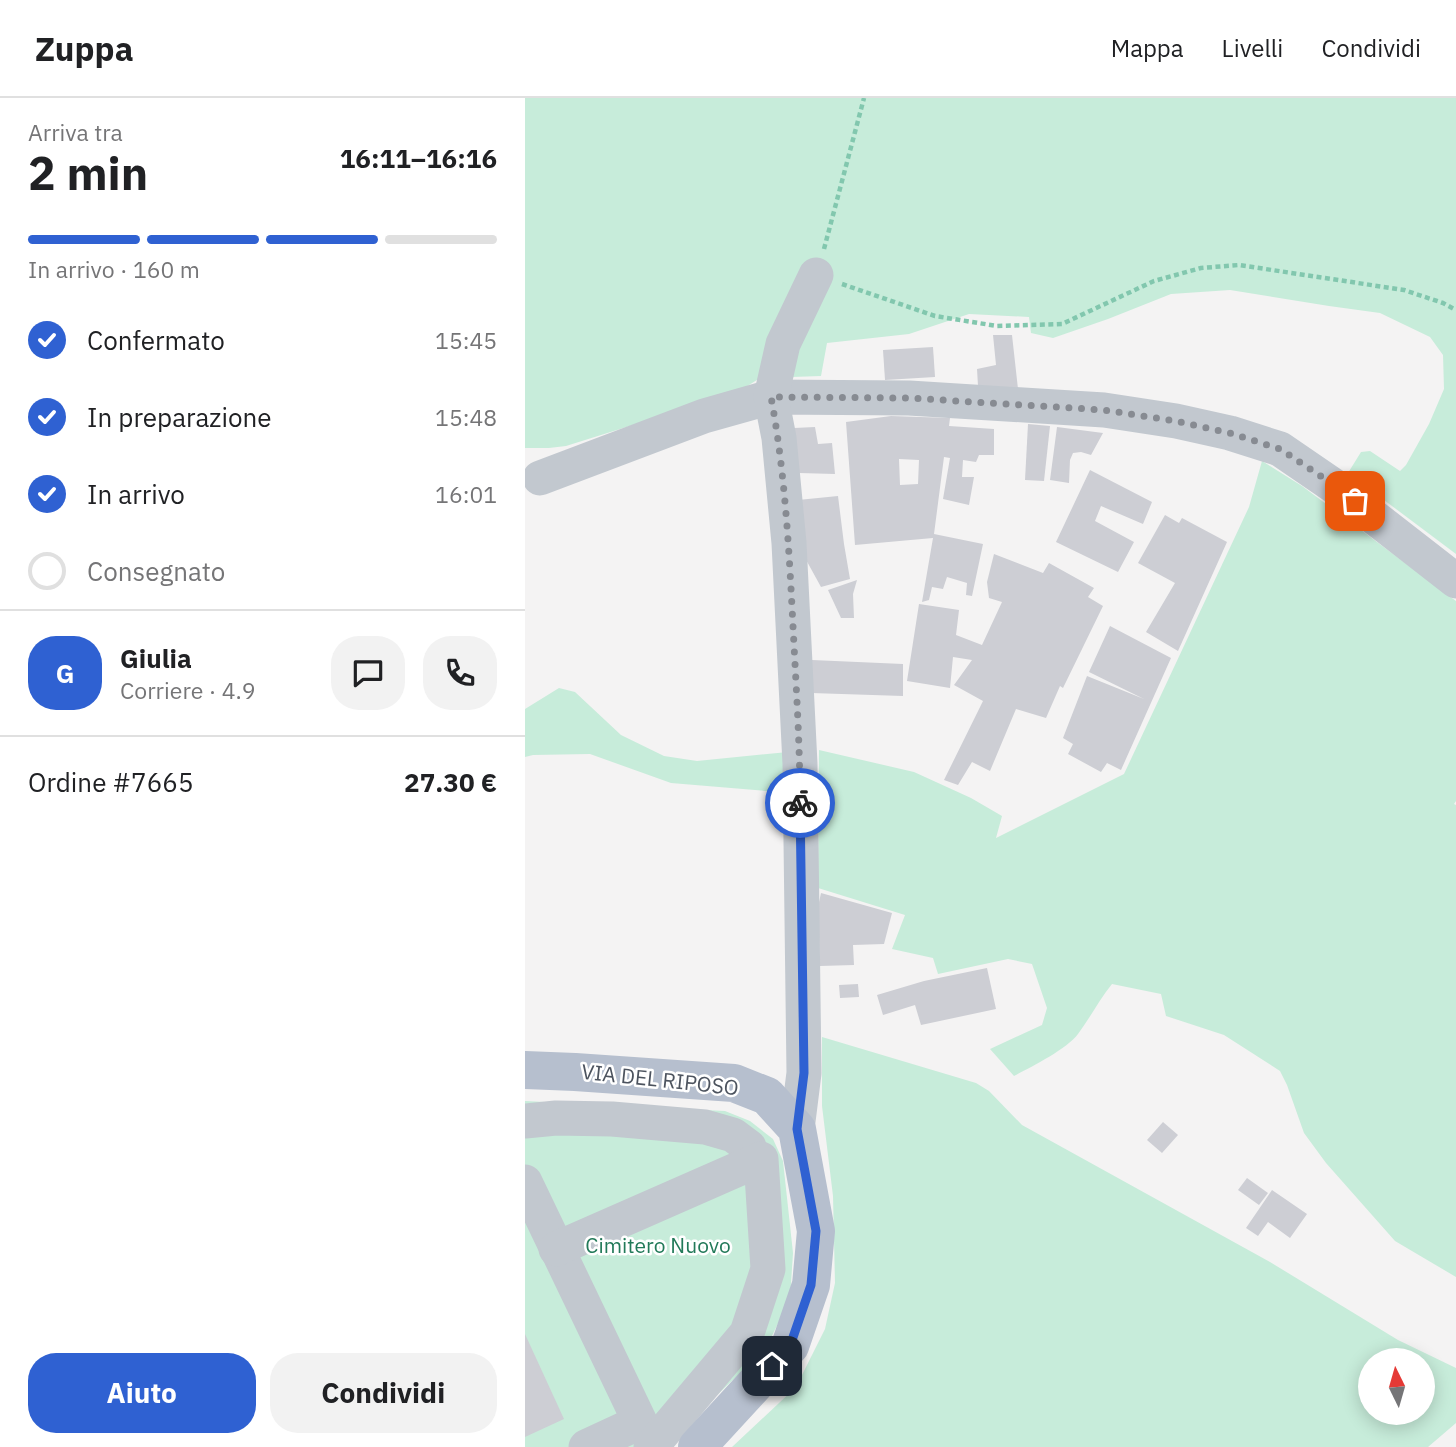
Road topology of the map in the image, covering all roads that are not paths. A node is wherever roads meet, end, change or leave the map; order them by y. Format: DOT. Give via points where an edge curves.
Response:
graph roads {
  1 [pos="816,275"];
  2 [pos="771,397"];
  3 [pos="540,478"];
  4 [pos="1456,581"];
  5 [pos="525,1070"];
  6 [pos="612,1074"];
  7 [pos="612,1119"];
  8 [pos="525,1121"];
  9 [pos="797,1129"];
  10 [pos="755,1153"];
  11 [pos="525,1182"];
  12 [pos="556,1249"];
  13 [pos="586,1447"];
  14 [pos="651,1447"];
  15 [pos="697,1447"];
  1 -- 2 [label="street" via="783,344"];
  2 -- 3 [label="street" via="704,416"];
  2 -- 4 [label="street" via="909,398 1104,410 1230,433 1280,449 1334,485"];
  2 -- 9 [label="street" via="789,543 800,764 804,1073"];
  5 -- 6 [label="main road, VIA DEL RIPOSO"];
  6 -- 7 [label="street"];
  6 -- 9 [label="main road, VIA DEL RIPOSO" via="734,1083 767,1096"];
  7 -- 8 [label="street"];
  7 -- 10 [label="street" via="705,1127 733,1135"];
  9 -- 15 [label="main road" via="816,1231 811,1285 790,1346"];
  10 -- 12 [label="street"];
  10 -- 14 [label="street" via="768,1269 747,1333"];
  11 -- 12 [label="street"];
  12 -- 13 [label="street" via="640,1422"];
}
